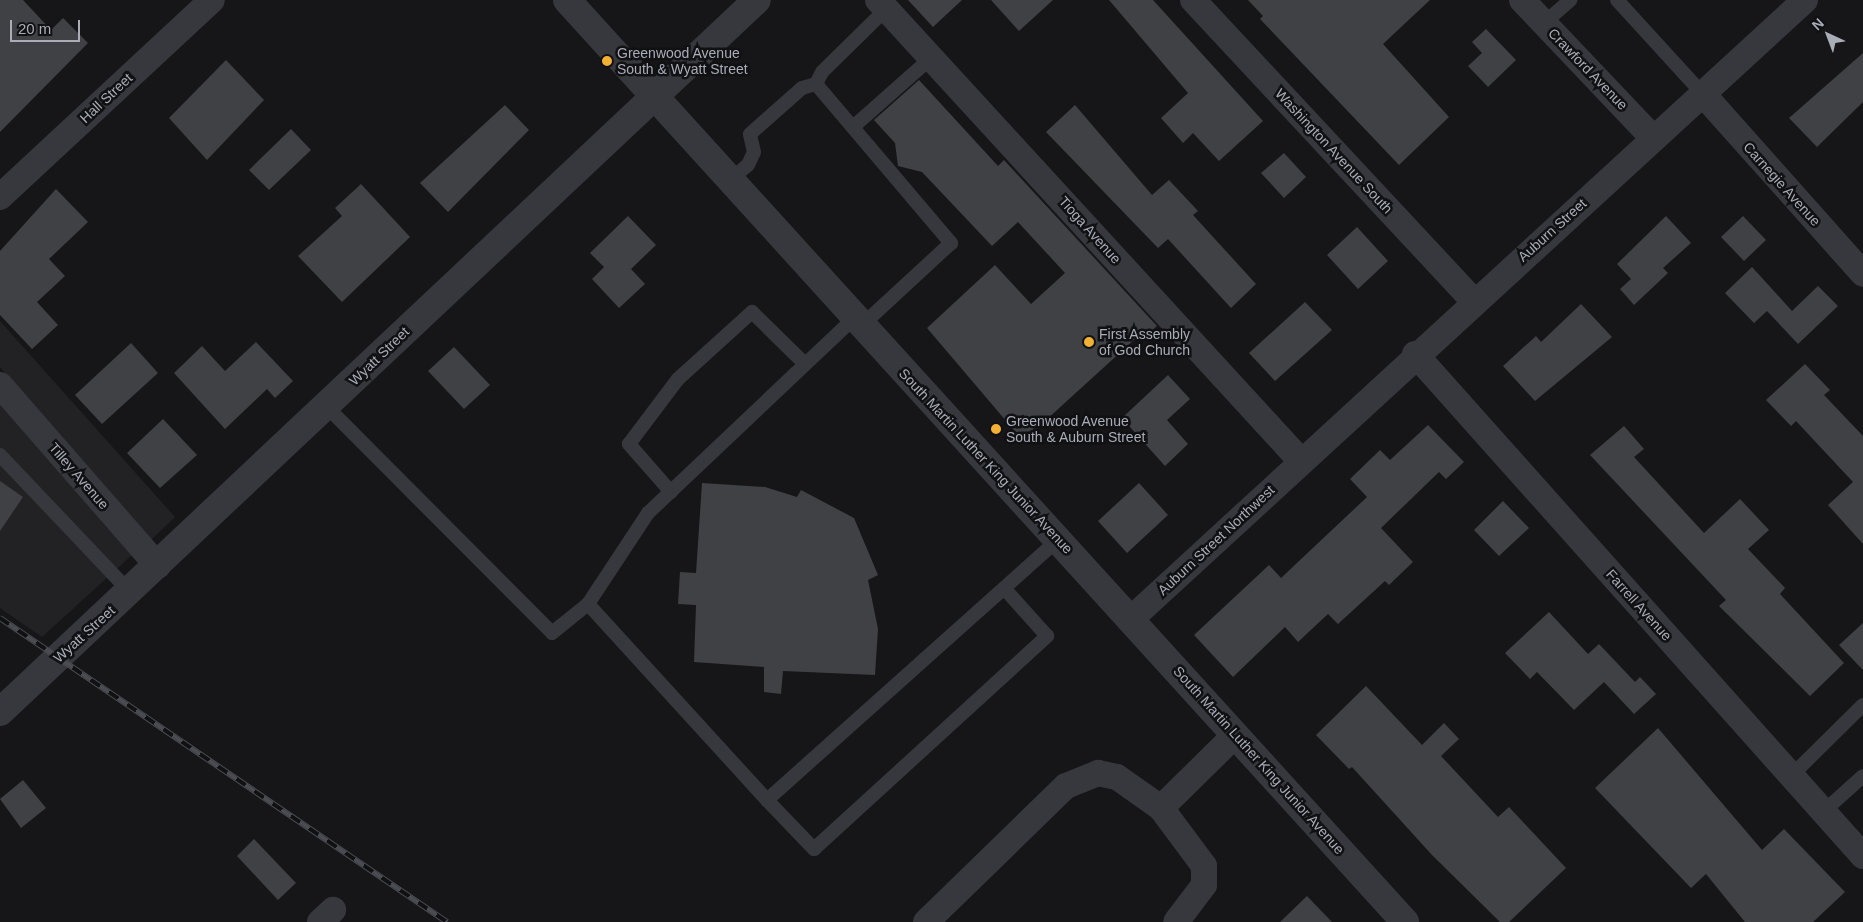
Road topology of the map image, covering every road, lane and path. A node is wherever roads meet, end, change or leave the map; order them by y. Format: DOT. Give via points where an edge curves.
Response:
graph roads {
  1 [pos="212,0"];
  2 [pos="567,0"];
  3 [pos="756,0"];
  4 [pos="1194,0"];
  5 [pos="1522,0"];
  6 [pos="1570,0"];
  7 [pos="1617,0"];
  8 [pos="1805,0"];
  9 [pos="882,4"];
  10 [pos="1544,23"];
  11 [pos="932,57"];
  12 [pos="816,84"];
  13 [pos="653,94"];
  14 [pos="1702,94"];
  15 [pos="853,128"];
  16 [pos="1653,138"];
  17 [pos="730,180"];
  18 [pos="0,196"];
  19 [pos="1863,274"];
  20 [pos="1474,301"];
  21 [pos="857,322"];
  22 [pos="1415,354"];
  23 [pos="806,364"];
  24 [pos="0,385"];
  25 [pos="326,406"];
  26 [pos="0,455"];
  27 [pos="1300,460"];
  28 [pos="671,492"];
  29 [pos="1058,540"];
  30 [pos="158,566"];
  31 [pos="1004,588"];
  32 [pos="130,592"];
  33 [pos="588,604"];
  34 [pos="1131,619"];
  35 [pos="1863,705"];
  36 [pos="0,712"];
  37 [pos="1235,734"];
  38 [pos="1791,776"];
  39 [pos="1863,776"];
  40 [pos="767,800"];
  41 [pos="1161,808"];
  42 [pos="1824,811"];
  43 [pos="1863,856"];
  44 [pos="926,922"];
  45 [pos="1176,922"];
  46 [pos="1405,922"];
  1 -- 18 [label="street, Hall Street"];
  2 -- 13 [label="street, South Martin Luther King Junior Avenue"];
  3 -- 13 [label="street, Wyatt Street"];
  4 -- 20 [label="street, Washington Avenue South"];
  5 -- 10 [label="street, Crawford Avenue"];
  6 -- 10 [label="lane"];
  7 -- 14 [label="lane"];
  8 -- 14 [label="street, Auburn Street"];
  9 -- 11 [label="street, Tioga Avenue"];
  9 -- 12 [label="lane" via="822,72"];
  10 -- 16 [label="street, Crawford Avenue"];
  11 -- 15 [label="lane"];
  11 -- 27 [label="street, Tioga Avenue"];
  12 -- 15 [label="lane"];
  12 -- 17 [label="lane" via="802,88 750,134 754,152 748,165"];
  13 -- 17 [label="street, South Martin Luther King Junior Avenue"];
  13 -- 25 [label="street, Wyatt Street"];
  14 -- 16 [label="street, Auburn Street"];
  14 -- 19 [label="street, Carnegie Avenue"];
  15 -- 21 [label="lane" via="951,243"];
  16 -- 20 [label="street, Auburn Street"];
  17 -- 21 [label="street, South Martin Luther King Junior Avenue"];
  20 -- 22 [label="street, Auburn Street"];
  21 -- 23 [label="lane"];
  21 -- 29 [label="street, South Martin Luther King Junior Avenue"];
  22 -- 27 [label="street, Auburn Street"];
  22 -- 38 [label="street, Farrell Avenue"];
  23 -- 28 [label="lane"];
  23 -- 28 [label="lane" via="752,312 678,379 629,444"];
  24 -- 30 [label="street, Tilley Avenue"];
  25 -- 30 [label="street, Wyatt Street"];
  25 -- 33 [label="lane" via="552,633"];
  26 -- 32 [label="lane"];
  27 -- 34 [label="street, Auburn Street Northwest"];
  28 -- 33 [label="lane" via="648,513"];
  29 -- 31 [label="lane"];
  29 -- 34 [label="street, South Martin Luther King Junior Avenue"];
  30 -- 32 [label="street, Wyatt Street"];
  31 -- 40 [label="lane"];
  31 -- 40 [label="lane" via="1047,636 814,849"];
  32 -- 36 [label="street, Wyatt Street"];
  33 -- 40 [label="lane"];
  34 -- 37 [label="street, South Martin Luther King Junior Avenue"];
  35 -- 38 [label="lane"];
  37 -- 41 [label="street"];
  37 -- 46 [label="street, South Martin Luther King Junior Avenue"];
  38 -- 42 [label="street, Farrell Avenue"];
  39 -- 42 [label="lane"];
  41 -- 44 [label="street" via="1117,777 1098,773 1082,778 1066,786"];
  41 -- 45 [label="street" via="1204,866 1204,885"];
  42 -- 43 [label="street, Farrell Avenue"];
}
